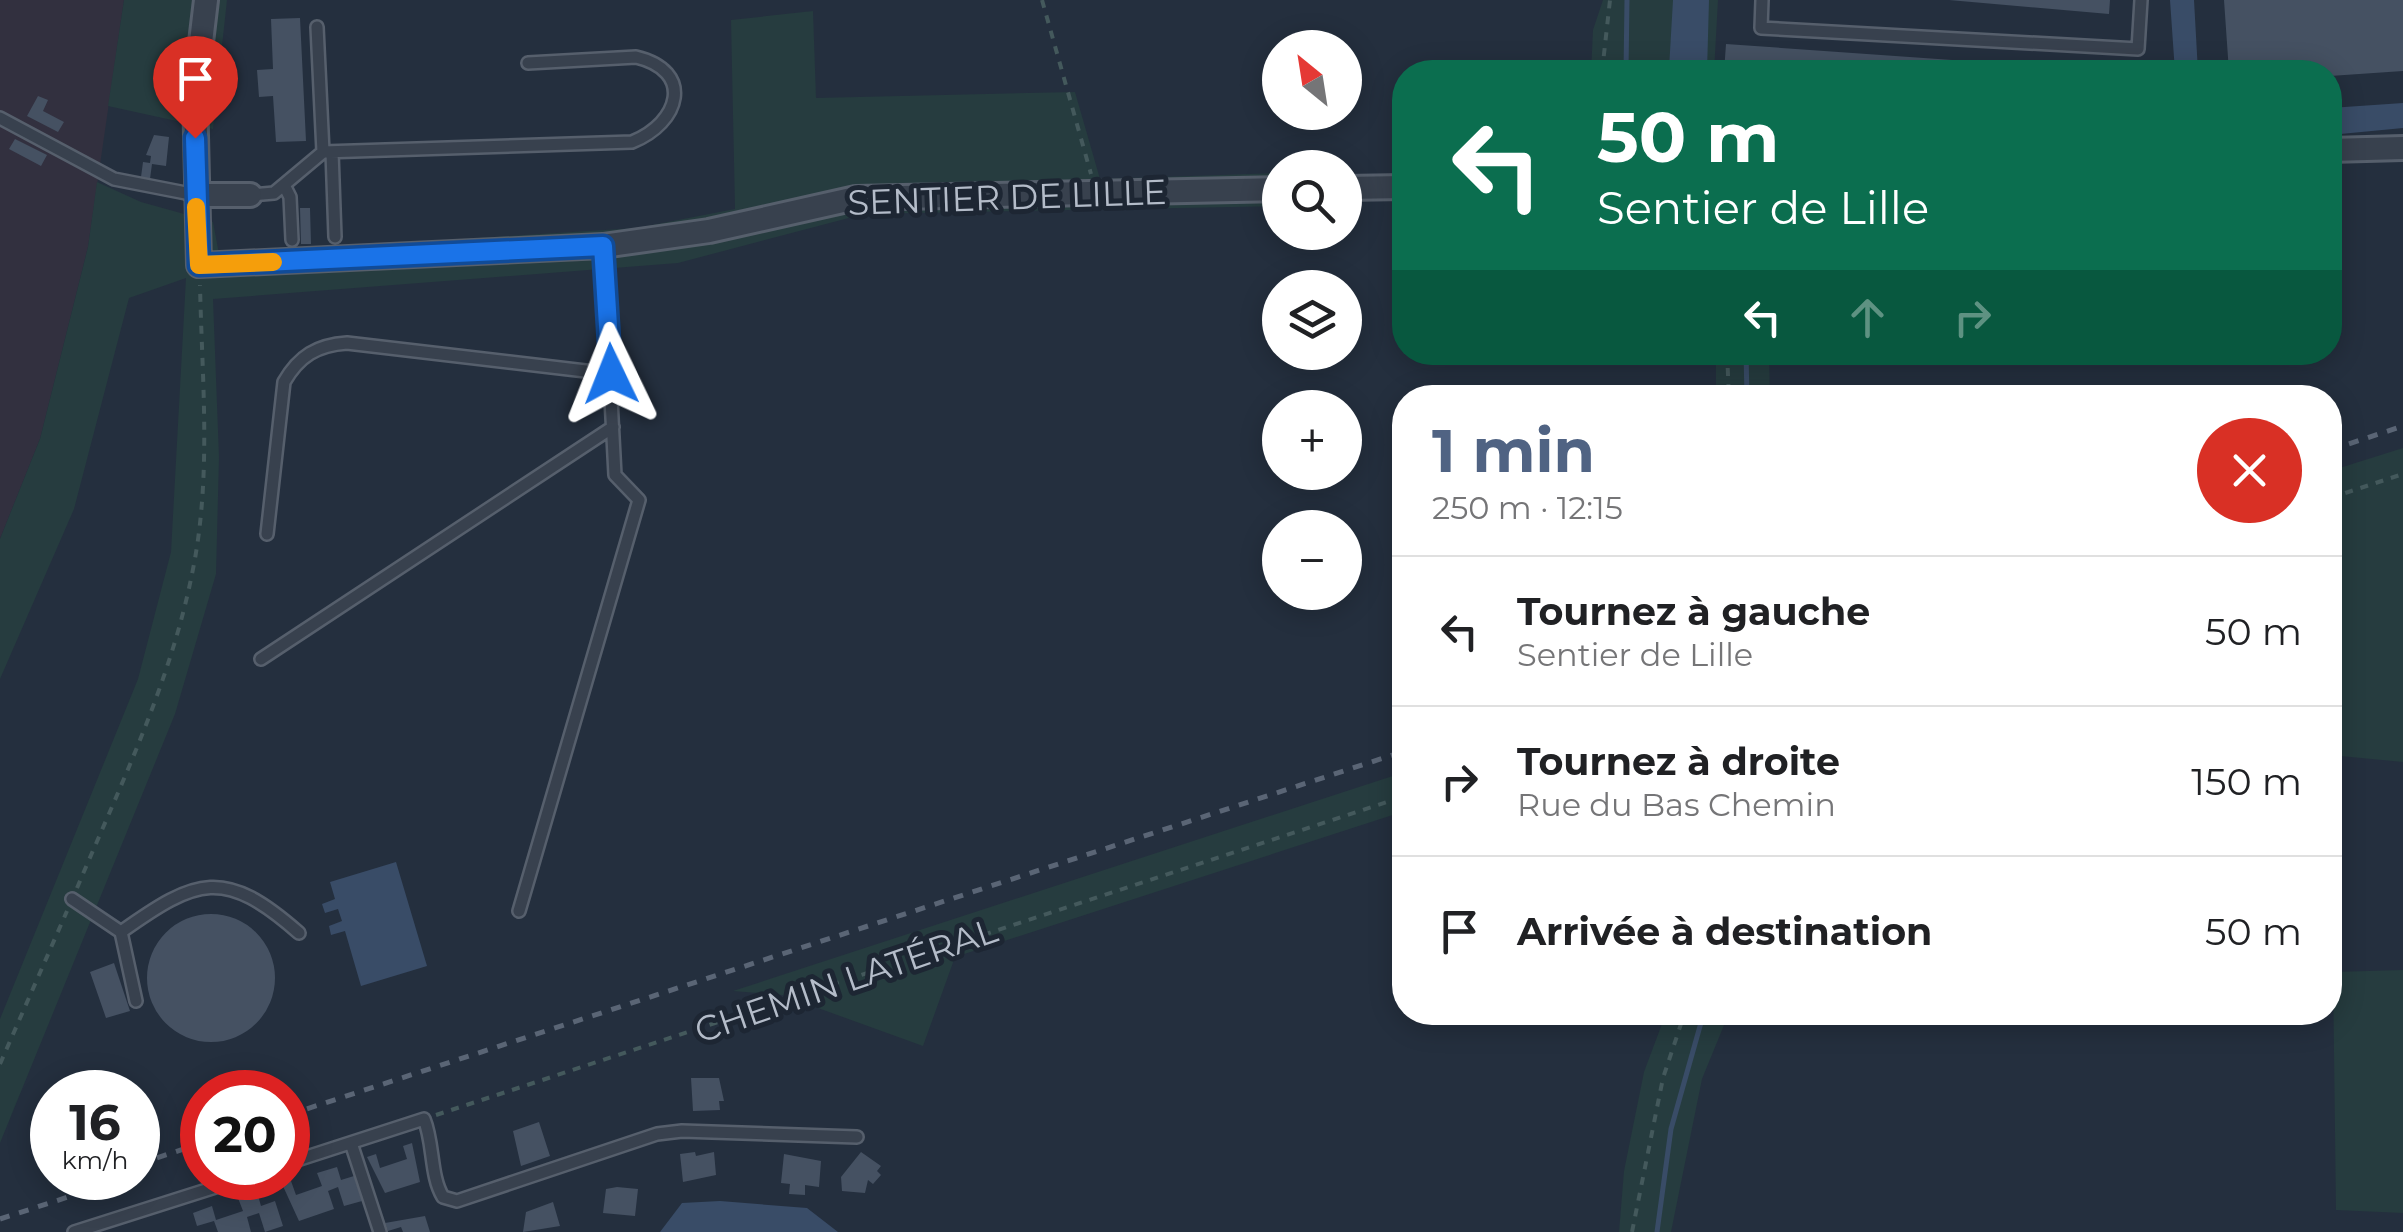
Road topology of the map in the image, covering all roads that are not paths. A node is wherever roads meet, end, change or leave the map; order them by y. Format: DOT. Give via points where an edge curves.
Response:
graph roads {
  1 [pos="206,0"];
  2 [pos="1762,0"];
  3 [pos="2141,0"];
  4 [pos="317,28"];
  5 [pos="528,63"];
  6 [pos="0,118"];
  7 [pos="2403,148"];
  8 [pos="2342,150"];
  9 [pos="328,152"];
  10 [pos="284,184"];
  11 [pos="1392,187"];
  12 [pos="1362,188"];
  13 [pos="1262,189"];
  14 [pos="196,195"];
  15 [pos="250,195"];
  16 [pos="335,237"];
  17 [pos="292,240"];
  18 [pos="603,246"];
  19 [pos="611,374"];
  20 [pos="613,428"];
  21 [pos="267,534"];
  22 [pos="261,659"];
  23 [pos="72,899"];
  24 [pos="519,911"];
  25 [pos="121,932"];
  26 [pos="299,934"];
  27 [pos="136,1001"];
  28 [pos="857,1138"];
  29 [pos="351,1143"];
  30 [pos="310,1156"];
  31 [pos="180,1198"];
  32 [pos="74,1232"];
  33 [pos="380,1232"];
  1 -- 14 [label="street" via="195,93"];
  2 -- 3 [label="lane" via="1761,28 2138,48"];
  4 -- 9 [label="lane"];
  5 -- 9 [label="lane" via="651,60 675,93 670,117 632,142"];
  6 -- 14 [label="lane" via="114,179"];
  7 -- 8 [label="street"];
  9 -- 10 [label="lane"];
  9 -- 16 [label="lane"];
  10 -- 15 [label="lane" via="274,193"];
  10 -- 17 [label="lane"];
  11 -- 12 [label="street"];
  13 -- 18 [label="street, SENTIER DE LILLE" via="856,198 710,231"];
  14 -- 15 [label="street"];
  14 -- 18 [label="street, SENTIER DE LILLE" via="199,265"];
  18 -- 19 [label="lane"];
  19 -- 20 [label="lane"];
  19 -- 21 [label="lane" via="326,344 293,366 284,382"];
  20 -- 22 [label="lane"];
  20 -- 24 [label="lane" via="615,474 639,500"];
  23 -- 25 [label="lane"];
  25 -- 26 [label="lane" via="176,893 216,886 264,902"];
  25 -- 27 [label="lane"];
  28 -- 29 [label="lane" via="657,1134 457,1201 443,1197 437,1186 424,1119"];
  29 -- 30 [label="lane"];
  29 -- 33 [label="lane"];
  31 -- 32 [label="lane"];
}
